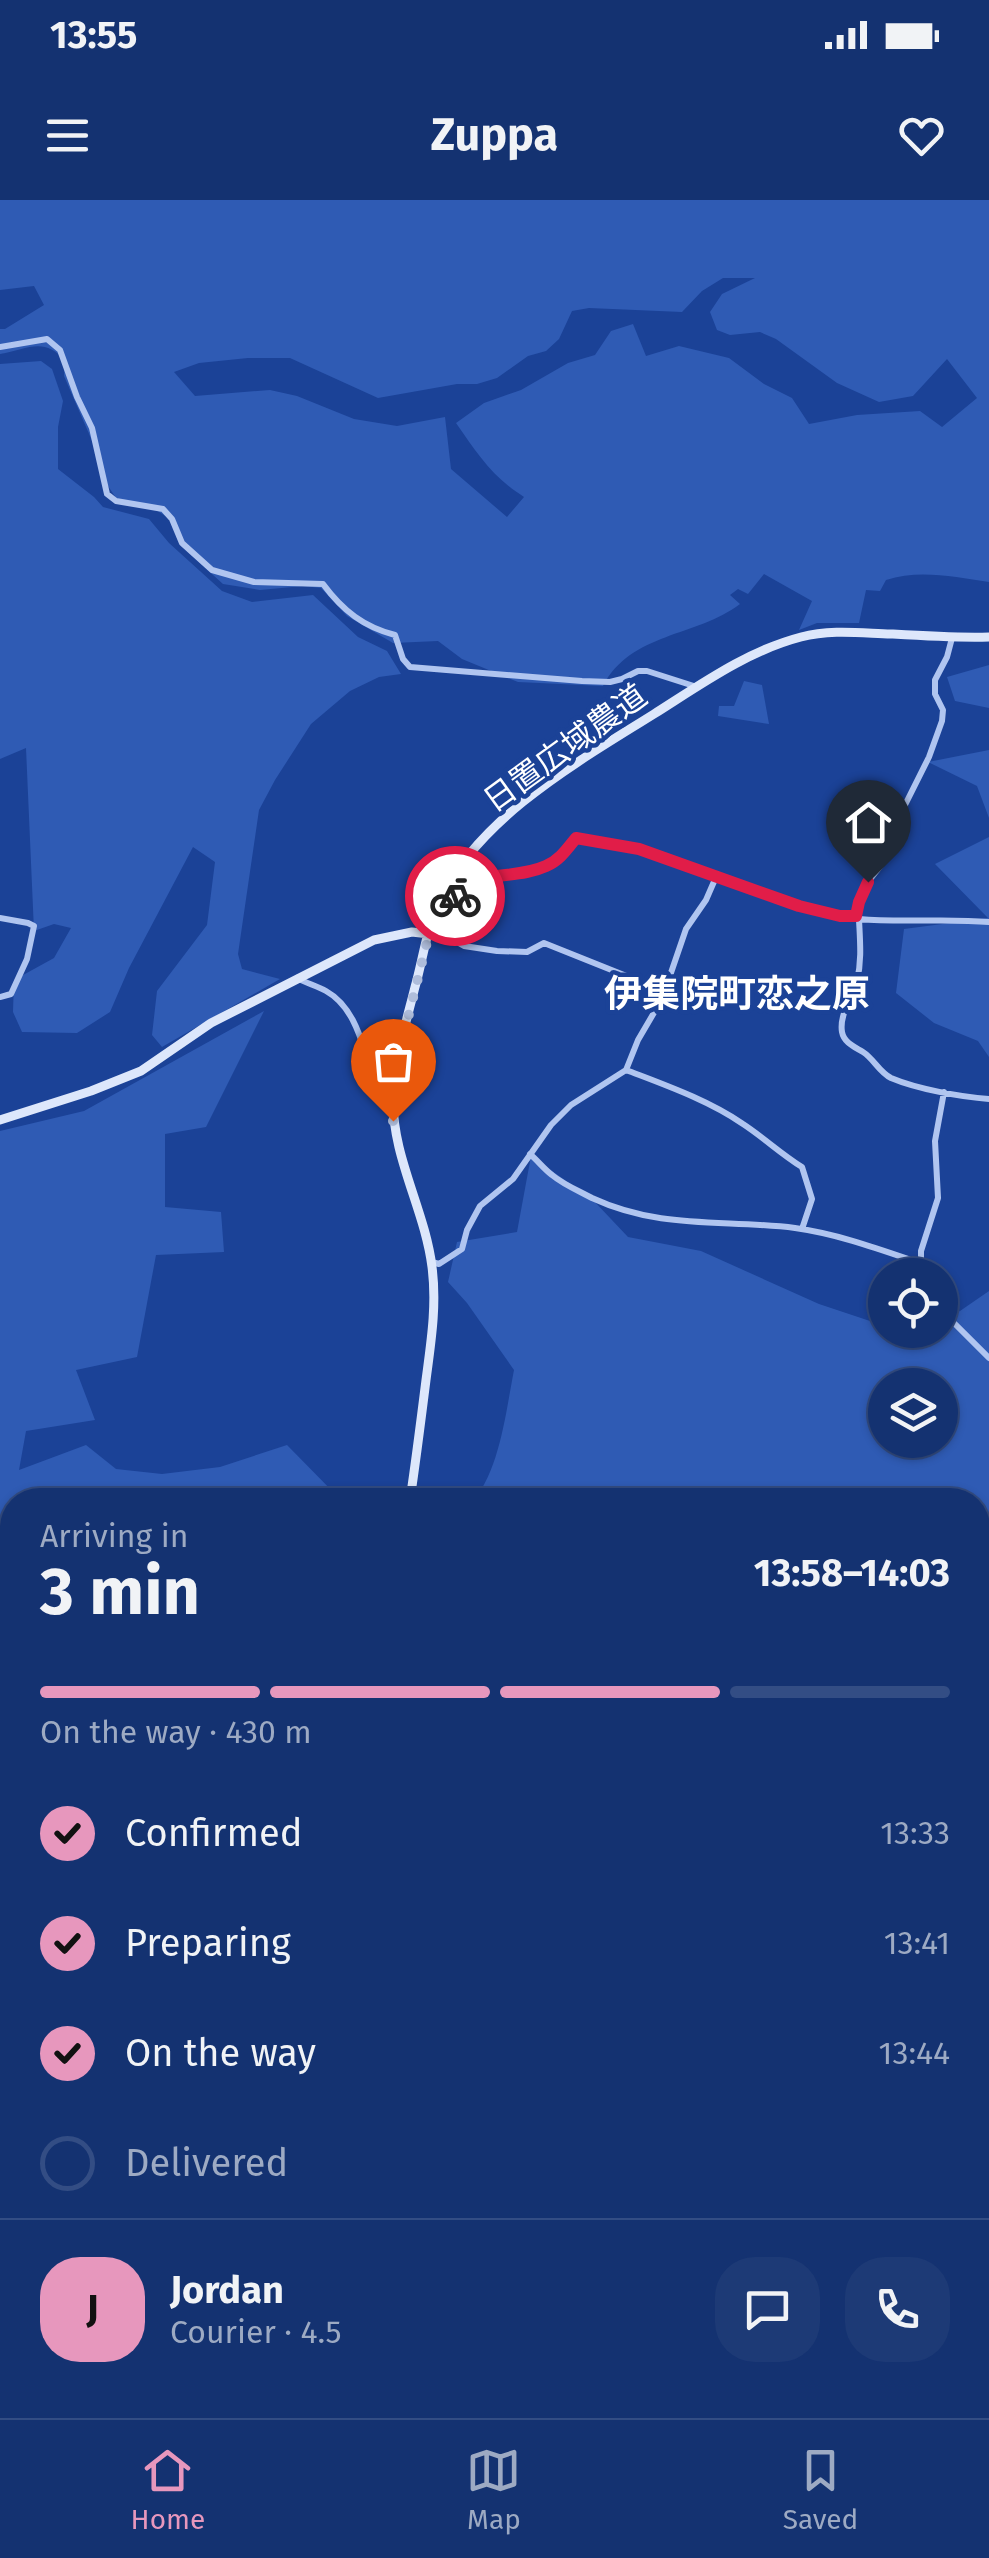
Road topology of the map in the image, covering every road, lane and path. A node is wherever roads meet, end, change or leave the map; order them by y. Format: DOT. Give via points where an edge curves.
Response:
graph roads {
  1 [pos="0,348"];
  2 [pos="989,637"];
  3 [pos="952,638"];
  4 [pos="696,687"];
  5 [pos="716,877"];
  6 [pos="0,918"];
  7 [pos="858,918"];
  8 [pos="989,922"];
  9 [pos="441,933"];
  10 [pos="429,934"];
  11 [pos="296,978"];
  12 [pos="0,997"];
  13 [pos="662,999"];
  14 [pos="626,1070"];
  15 [pos="394,1074"];
  16 [pos="944,1092"];
  17 [pos="989,1100"];
  18 [pos="0,1120"];
  19 [pos="530,1154"];
  20 [pos="802,1229"];
  21 [pos="907,1258"];
  22 [pos="920,1258"];
  23 [pos="432,1262"];
  24 [pos="958,1327"];
  25 [pos="989,1358"];
  26 [pos="412,1488"];
  1 -- 4 [label="street" via="47,339 60,350 92,428 107,494 164,509 182,542 212,570 254,582 323,584 351,616 395,636 410,668 582,682 647,671"];
  2 -- 3 [label="street, 日置広域農道"];
  3 -- 4 [label="street, 日置広域農道" via="832,631 803,636 749,656"];
  3 -- 7 [label="street" via="934,680 942,721 889,855 859,902"];
  4 -- 10 [label="street, 日置広域農道" via="497,824 448,882"];
  5 -- 7 [label="street" via="808,909"];
  5 -- 9 [label="street" via="639,849 576,838 545,867 463,887"];
  5 -- 13 [label="street" via="686,929"];
  6 -- 12 [label="street" via="34,926 11,994"];
  7 -- 8 [label="street"];
  7 -- 16 [label="street" via="861,958 842,1035 889,1077"];
  9 -- 10 [label="street"];
  9 -- 13 [label="street" via="464,946 497,950 528,952 544,944 639,981"];
  10 -- 11 [label="street" via="374,940"];
  10 -- 15 [label="street, 日置広域農道"];
  11 -- 15 [label="street" via="330,992 355,1024 370,1066"];
  11 -- 18 [label="street" via="211,1023 141,1071"];
  13 -- 14 [label="street"];
  14 -- 19 [label="street" via="571,1105"];
  14 -- 20 [label="street" via="742,1122 802,1167 812,1200"];
  15 -- 23 [label="street, 日置広域農道" via="393,1121"];
  16 -- 17 [label="street"];
  16 -- 22 [label="street" via="935,1141 938,1198"];
  19 -- 20 [label="street" via="574,1189 652,1218"];
  19 -- 23 [label="street" via="513,1179 480,1206 462,1249 440,1264"];
  20 -- 21 [label="street"];
  23 -- 26 [label="street, 日置広域農道" via="432,1330"];
  24 -- 25 [label="street"];
}
